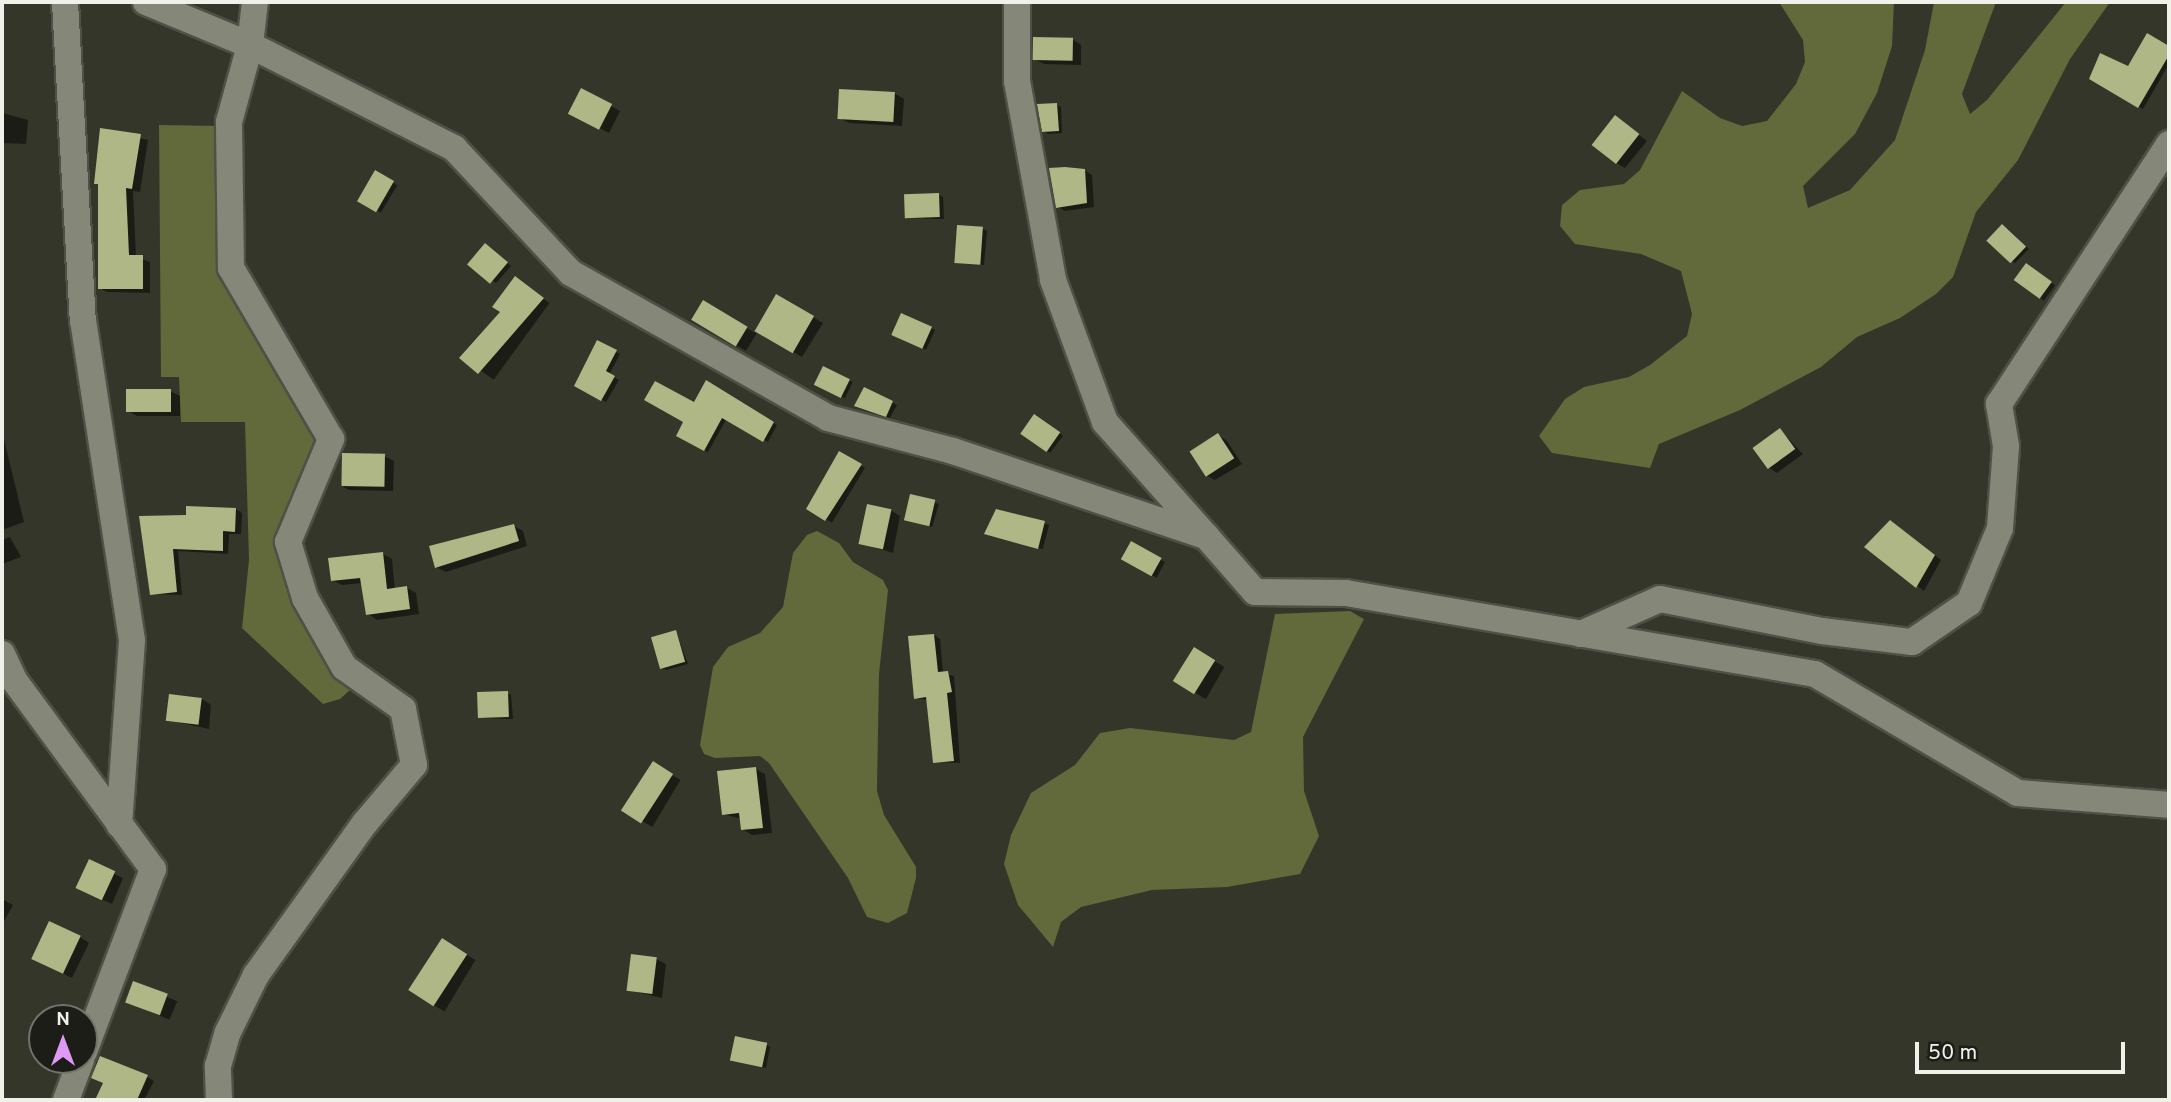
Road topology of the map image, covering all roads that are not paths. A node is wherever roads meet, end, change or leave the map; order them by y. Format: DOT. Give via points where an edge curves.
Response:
graph roads {
  1 [pos="65,2"];
  2 [pos="146,2"];
  3 [pos="255,2"];
  4 [pos="1017,2"];
  5 [pos="250,45"];
  6 [pos="2169,144"];
  7 [pos="1206,537"];
  8 [pos="1581,635"];
  9 [pos="2,654"];
  10 [pos="2169,805"];
  11 [pos="119,825"];
  12 [pos="98,1015"];
  13 [pos="76,1074"];
  14 [pos="66,1100"];
  15 [pos="219,1100"];
  1 -- 11 [label="street" via="83,320 132,640"];
  2 -- 5 [label="street"];
  3 -- 5 [label="street"];
  4 -- 7 [label="street" via="1017,81 1053,280 1105,422"];
  5 -- 7 [label="street" via="454,148 570,273 828,418 953,452"];
  5 -- 15 [label="street" via="229,122 231,268 331,439 289,542 305,598 344,667 403,709 414,765 365,823 256,975 228,1032 218,1066"];
  6 -- 8 [label="street" via="1999,404 2006,446 2000,528 1969,603 1912,642 1822,631 1660,599"];
  7 -- 8 [label="street" via="1255,592 1346,593"];
  8 -- 10 [label="street" via="1815,674 2018,793"];
  9 -- 11 [label="street" via="14,680"];
  11 -- 12 [label="street" via="153,869"];
  13 -- 14 [label="street"];
}
